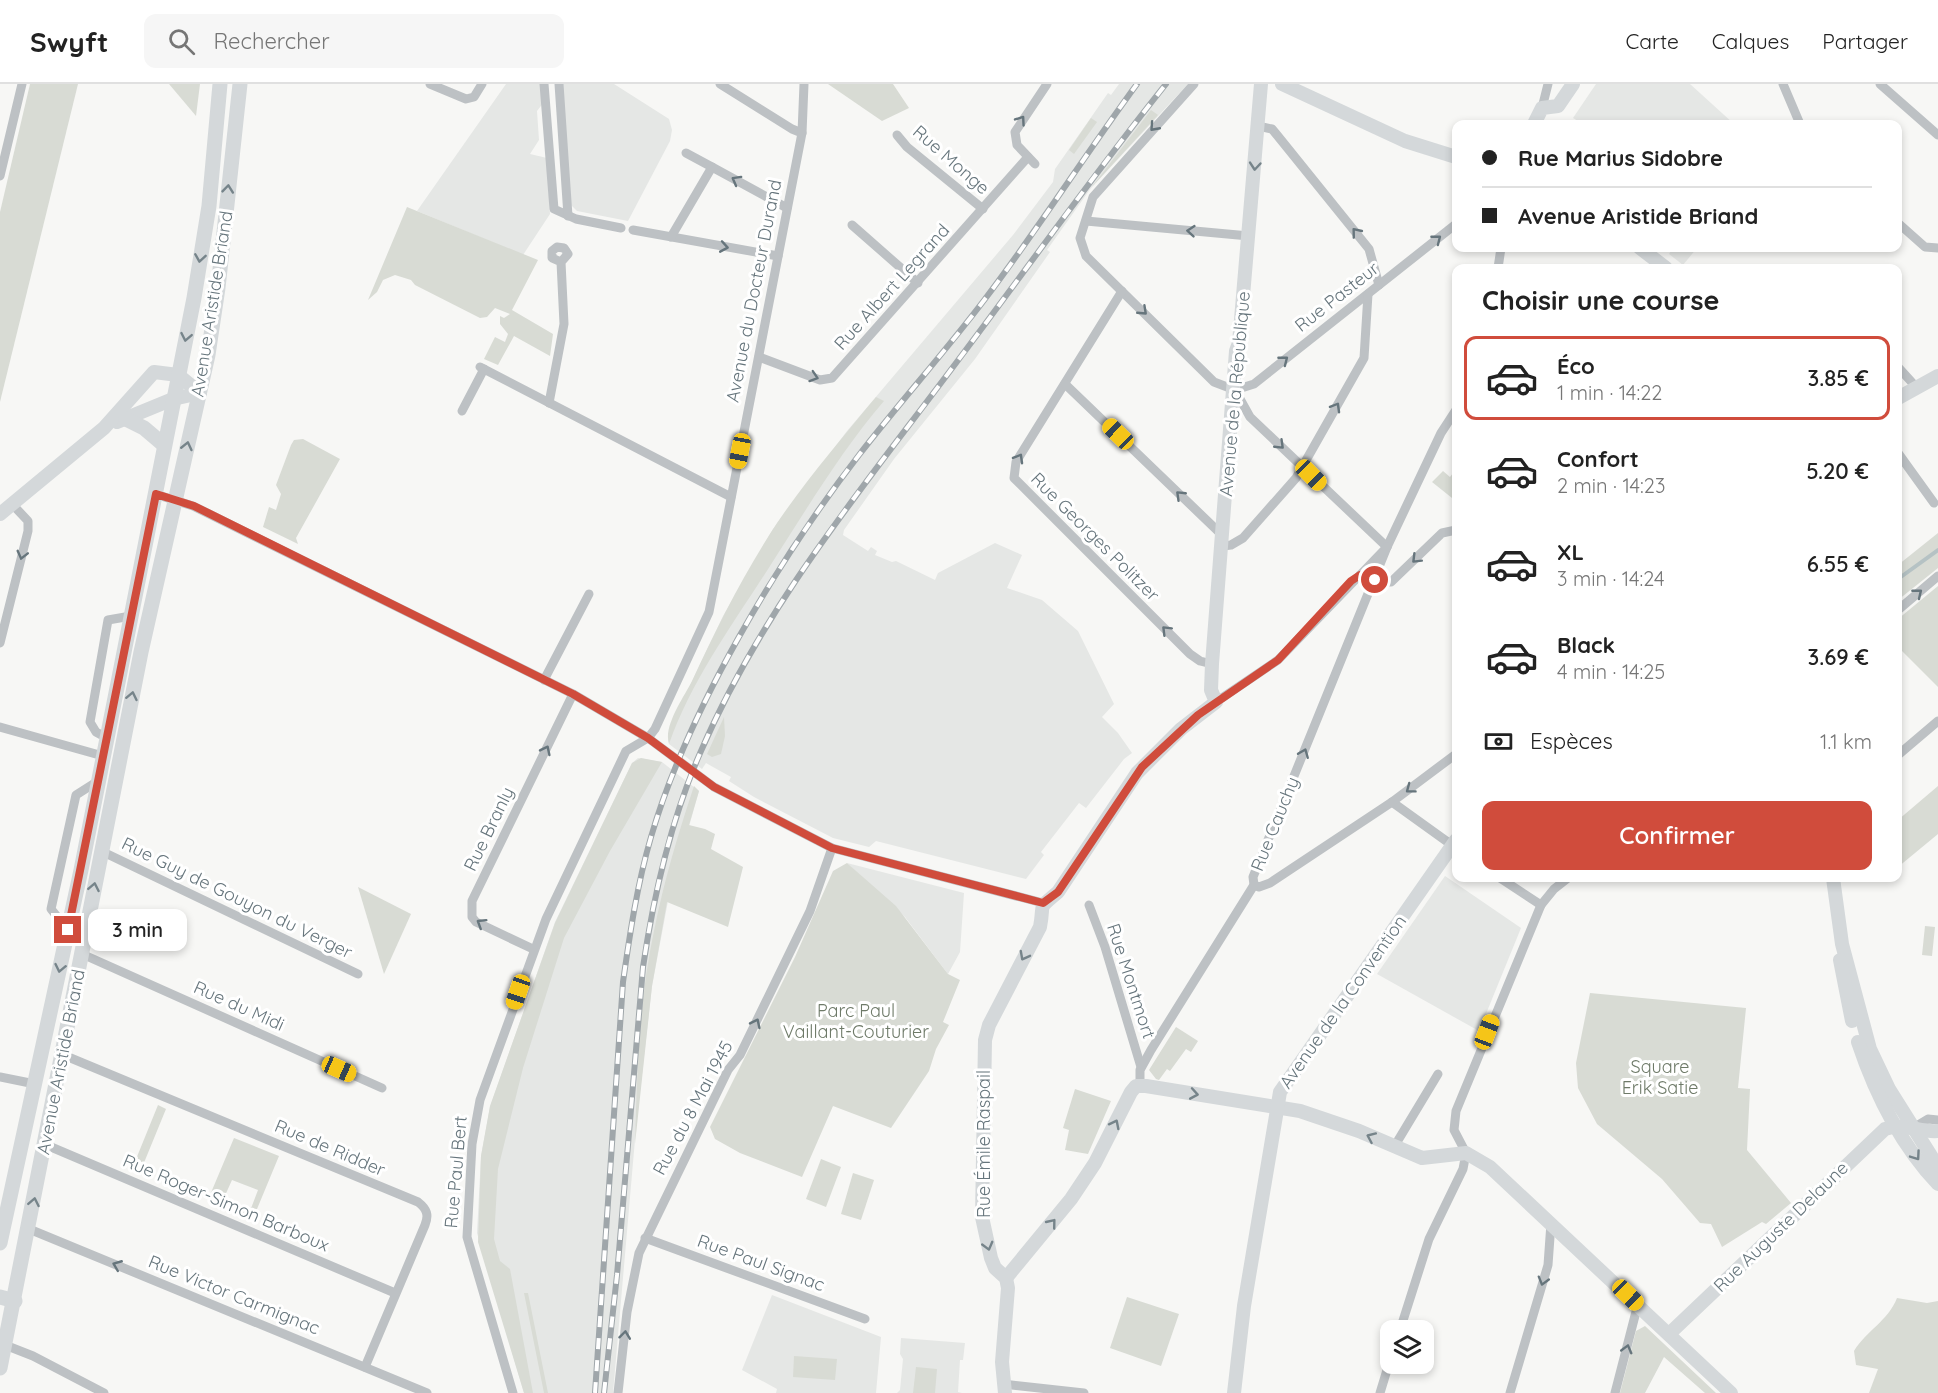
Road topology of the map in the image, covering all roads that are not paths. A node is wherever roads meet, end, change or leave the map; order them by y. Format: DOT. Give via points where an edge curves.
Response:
graph roads {
  1 [pos="22,84"];
  2 [pos="220,84"];
  3 [pos="240,84"];
  4 [pos="430,84"];
  5 [pos="482,84"];
  6 [pos="544,84"];
  7 [pos="559,84"];
  8 [pos="720,84"];
  9 [pos="804,84"];
  10 [pos="1047,84"];
  11 [pos="1194,84"];
  12 [pos="1261,84"];
  13 [pos="1282,84"];
  14 [pos="1573,84"];
  15 [pos="1783,84"];
  16 [pos="1880,84"];
  17 [pos="1545,85"];
  18 [pos="1542,108"];
  19 [pos="1536,120"];
  20 [pos="1798,120"];
  21 [pos="1258,126"];
  22 [pos="802,133"];
  23 [pos="897,135"];
  24 [pos="1938,135"];
  25 [pos="686,153"];
  26 [pos="1452,156"];
  27 [pos="712,167"];
  28 [pos="0,176"];
  29 [pos="787,208"];
  30 [pos="983,209"];
  31 [pos="568,216"];
  32 [pos="1086,221"];
  33 [pos="852,225"];
  34 [pos="1452,227"];
  35 [pos="1902,227"];
  36 [pos="621,228"];
  37 [pos="633,230"];
  38 [pos="1249,236"];
  39 [pos="670,237"];
  40 [pos="1938,248"];
  41 [pos="1645,252"];
  42 [pos="778,256"];
  43 [pos="561,262"];
  44 [pos="1661,264"];
  45 [pos="918,283"];
  46 [pos="1379,285"];
  47 [pos="1122,291"];
  48 [pos="1368,294"];
  49 [pos="759,357"];
  50 [pos="1902,372"];
  51 [pos="178,375"];
  52 [pos="1938,376"];
  53 [pos="1065,384"];
  54 [pos="1917,388"];
  55 [pos="1235,390"];
  56 [pos="200,393"];
  57 [pos="1902,396"];
  58 [pos="173,399"];
  59 [pos="549,402"];
  60 [pos="462,411"];
  61 [pos="1452,416"];
  62 [pos="126,418"];
  63 [pos="104,428"];
  64 [pos="164,445"];
  65 [pos="1902,459"];
  66 [pos="1302,466"];
  67 [pos="156,494"];
  68 [pos="731,497"];
  69 [pos="175,498"];
  70 [pos="1934,503"];
  71 [pos="12,504"];
  72 [pos="0,514"];
  73 [pos="1452,529"];
  74 [pos="1222,541"];
  75 [pos="1386,548"];
  76 [pos="1360,575"];
  77 [pos="1938,576"];
  78 [pos="1375,580"];
  79 [pos="589,594"];
  80 [pos="1902,607"];
  81 [pos="131,616"];
  82 [pos="0,643"];
  83 [pos="1212,664"];
  84 [pos="544,680"];
  85 [pos="573,694"];
  86 [pos="1216,702"];
  87 [pos="1938,721"];
  88 [pos="0,727"];
  89 [pos="107,738"];
  90 [pos="648,738"];
  91 [pos="1902,752"];
  92 [pos="104,756"];
  93 [pos="1452,757"];
  94 [pos="98,781"];
  95 [pos="1392,802"];
  96 [pos="1452,842"];
  97 [pos="832,848"];
  98 [pos="1452,848"];
  99 [pos="102,851"];
  100 [pos="1506,882"];
  101 [pos="1561,882"];
  102 [pos="1834,882"];
  103 [pos="1254,885"];
  104 [pos="1043,903"];
  105 [pos="1089,905"];
  106 [pos="1541,905"];
  107 [pos="68,930"];
  108 [pos="1842,944"];
  109 [pos="533,949"];
  110 [pos="82,954"];
  111 [pos="358,974"];
  112 [pos="61,1054"];
  113 [pos="1141,1067"];
  114 [pos="1438,1074"];
  115 [pos="0,1077"];
  116 [pos="35,1084"];
  117 [pos="1138,1086"];
  118 [pos="382,1088"];
  119 [pos="1276,1107"];
  120 [pos="1938,1120"];
  121 [pos="1896,1127"];
  122 [pos="1912,1129"];
  123 [pos="1938,1131"];
  124 [pos="44,1144"];
  125 [pos="1394,1147"];
  126 [pos="1466,1153"];
  127 [pos="1938,1167"];
  128 [pos="1938,1184"];
  129 [pos="3,1219"];
  130 [pos="1551,1223"];
  131 [pos="29,1229"];
  132 [pos="645,1238"];
  133 [pos="0,1243"];
  134 [pos="1006,1278"];
  135 [pos="395,1293"];
  136 [pos="7,1299"];
  137 [pos="1638,1304"];
  138 [pos="865,1319"];
  139 [pos="1403,1320"];
  140 [pos="1669,1334"];
  141 [pos="5,1345"];
  142 [pos="365,1367"];
  143 [pos="0,1368"];
  144 [pos="1386,1374"];
  145 [pos="1004,1388"];
  146 [pos="87,1389"];
  147 [pos="104,1393"];
  148 [pos="427,1393"];
  149 [pos="513,1393"];
  150 [pos="618,1393"];
  151 [pos="1084,1393"];
  152 [pos="1233,1393"];
  153 [pos="1380,1393"];
  154 [pos="1510,1393"];
  155 [pos="1615,1393"];
  156 [pos="1731,1393"];
  1 -- 28 [label="street"];
  2 -- 51 [label="main road, Avenue Aristide Briand, one-way" via="209,206"];
  56 -- 3 [label="main road, Avenue Aristide Briand, one-way" via="218,288"];
  4 -- 5 [label="street" via="466,99 474,97"];
  6 -- 31 [label="street" via="553,207"];
  7 -- 31 [label="street"];
  8 -- 22 [label="street"];
  9 -- 22 [label="street, Avenue du Docteur Durand"];
  30 -- 10 [label="street, Rue Albert Legrand, one-way" via="1031,161 1016,142 1015,132"];
  11 -- 32 [label="street, one-way" via="1095,193"];
  12 -- 21 [label="street, Avenue de la République"];
  13 -- 26 [label="street" via="1406,141"];
  14 -- 18 [label="street" via="1558,106"];
  15 -- 20 [label="street"];
  16 -- 24 [label="street"];
  17 -- 18 [label="street"];
  18 -- 19 [label="street"];
  21 -- 38 [label="street, Avenue de la République, one-way"];
  46 -- 21 [label="street, one-way" via="1369,249 1272,129"];
  22 -- 29 [label="street, Avenue du Docteur Durand"];
  23 -- 30 [label="street, Rue Monge"];
  25 -- 27 [label="street"];
  29 -- 27 [label="street, one-way"];
  27 -- 39 [label="street"];
  29 -- 42 [label="street, Avenue du Docteur Durand"];
  30 -- 45 [label="street, Rue Albert Legrand"];
  31 -- 36 [label="street"];
  38 -- 32 [label="street, one-way"];
  32 -- 47 [label="street" via="1080,238 1086,256"];
  33 -- 45 [label="street"];
  46 -- 34 [label="street, Rue Pasteur, one-way"];
  35 -- 40 [label="street" via="1925,247"];
  37 -- 39 [label="street"];
  38 -- 55 [label="street, Avenue de la République"];
  39 -- 42 [label="street, one-way"];
  41 -- 44 [label="street"];
  42 -- 49 [label="street, Avenue du Docteur Durand"];
  43 -- 59 [label="street" via="564,324"];
  49 -- 45 [label="street, Rue Albert Legrand, one-way" via="820,380 832,378"];
  46 -- 48 [label="street, Rue Pasteur"];
  47 -- 53 [label="street, Rue Georges Politzer"];
  47 -- 55 [label="street, one-way" via="1214,382"];
  55 -- 48 [label="street, Rue Pasteur, one-way" via="1254,384"];
  66 -- 48 [label="street, one-way" via="1364,358"];
  49 -- 68 [label="street, Avenue du Docteur Durand"];
  50 -- 54 [label="street"];
  51 -- 56 [label="street"];
  51 -- 58 [label="main road, Avenue Aristide Briand"];
  51 -- 63 [label="street" via="154,372"];
  52 -- 54 [label="street"];
  74 -- 53 [label="street, one-way"];
  83 -- 53 [label="street, Rue Georges Politzer, one-way" via="1190,654 1014,478 1016,462"];
  54 -- 57 [label="street"];
  55 -- 66 [label="street, one-way" via="1250,417"];
  55 -- 74 [label="street, Avenue de la République"];
  56 -- 58 [label="street"];
  69 -- 56 [label="main road, Avenue Aristide Briand, one-way"];
  58 -- 62 [label="street"];
  58 -- 64 [label="main road, Avenue Aristide Briand"];
  59 -- 60 [label="street" via="482,368"];
  59 -- 68 [label="street"];
  61 -- 75 [label="street"];
  62 -- 63 [label="street"];
  62 -- 64 [label="main road"];
  63 -- 71 [label="street"];
  64 -- 67 [label="main road, Avenue Aristide Briand"];
  65 -- 70 [label="street"];
  66 -- 74 [label="street" via="1243,538 1231,545"];
  66 -- 75 [label="street"];
  67 -- 69 [label="street"];
  67 -- 81 [label="main road, Avenue Aristide Briand"];
  68 -- 90 [label="street, Avenue du Docteur Durand" via="709,612"];
  69 -- 84 [label="street"];
  99 -- 69 [label="main road, Avenue Aristide Briand, one-way"];
  71 -- 72 [label="street"];
  71 -- 82 [label="street, one-way" via="28,521 28,531"];
  73 -- 78 [label="street, one-way" via="1442,533 1394,580"];
  74 -- 83 [label="street, Avenue de la République"];
  75 -- 76 [label="street"];
  75 -- 78 [label="street, Rue Cauchy"];
  76 -- 78 [label="street"];
  76 -- 86 [label="street" via="1278,660"];
  80 -- 77 [label="street, one-way"];
  103 -- 78 [label="street, Rue Cauchy, one-way" via="1253,877"];
  79 -- 84 [label="street"];
  81 -- 89 [label="main road, Avenue Aristide Briand"];
  81 -- 89 [label="street" via="108,620 90,722 96,732"];
  83 -- 86 [label="street, Avenue de la République" via="1211,690"];
  84 -- 85 [label="street"];
  85 -- 90 [label="street"];
  109 -- 85 [label="street, Rue Branly, one-way" via="476,922 472,901"];
  86 -- 104 [label="street" via="1181,729 1137,773 1058,892"];
  87 -- 91 [label="street"];
  88 -- 92 [label="street"];
  89 -- 92 [label="main road, Avenue Aristide Briand"];
  90 -- 97 [label="street" via="702,780"];
  90 -- 109 [label="street, Rue Paul Bert" via="626,751"];
  92 -- 94 [label="main road, Avenue Aristide Briand"];
  93 -- 95 [label="street, one-way"];
  94 -- 107 [label="main road, Avenue Aristide Briand"];
  94 -- 107 [label="street" via="76,795 51,909"];
  95 -- 96 [label="street"];
  95 -- 103 [label="street" via="1266,886"];
  97 -- 104 [label="street"];
  132 -- 97 [label="street, Rue du 8 Mai 1945, one-way" via="791,952 817,896"];
  98 -- 119 [label="street, Avenue de la Convention" via="1287,1078"];
  110 -- 99 [label="main road, Avenue Aristide Briand, one-way"];
  99 -- 111 [label="street, Rue Guy de Gouyon du Verger"];
  100 -- 106 [label="street"];
  101 -- 106 [label="street"];
  102 -- 108 [label="street"];
  103 -- 113 [label="street, Rue Cauchy"];
  104 -- 134 [label="street, Rue Émile Raspail, one-way" via="1040,927 988,1025 985,1040 982,1217 991,1258"];
  105 -- 113 [label="street, Rue Montmort"];
  106 -- 126 [label="street" via="1456,1110 1454,1130"];
  107 -- 116 [label="main road, Avenue Aristide Briand, one-way"];
  108 -- 121 [label="street" via="1840,967 1852,1021 1865,1065"];
  108 -- 122 [label="street" via="1870,1049"];
  109 -- 149 [label="street, Rue Paul Bert" via="480,1100 472,1144 466,1225 469,1250"];
  110 -- 112 [label="main road, Avenue Aristide Briand"];
  110 -- 118 [label="street, Rue du Midi"];
  112 -- 124 [label="main road, Avenue Aristide Briand"];
  112 -- 135 [label="street, Rue de Ridder" via="418,1202 427,1211 427,1221"];
  113 -- 117 [label="street, Rue Cauchy"];
  114 -- 125 [label="street"];
  115 -- 116 [label="street"];
  116 -- 129 [label="main road, Avenue Aristide Briand"];
  117 -- 119 [label="street, one-way"];
  134 -- 117 [label="street, Rue Cauchy, one-way" via="1071,1199"];
  125 -- 119 [label="street, one-way" via="1320,1117"];
  119 -- 152 [label="street, Avenue de la Convention"];
  120 -- 122 [label="street" via="1928,1119"];
  121 -- 122 [label="street"];
  121 -- 128 [label="street, one-way"];
  121 -- 140 [label="street, Rue Auguste Delaune" via="1885,1129 1873,1139"];
  122 -- 123 [label="street"];
  122 -- 127 [label="street"];
  131 -- 124 [label="main road, Avenue Aristide Briand, one-way"];
  124 -- 135 [label="street, Rue Roger-Simon Barboux"];
  125 -- 126 [label="street" via="1430,1159"];
  126 -- 130 [label="street" via="1490,1167"];
  126 -- 139 [label="street" via="1429,1239"];
  129 -- 133 [label="main road, Avenue Aristide Briand"];
  130 -- 137 [label="street"];
  130 -- 154 [label="street, one-way" via="1548,1265"];
  131 -- 136 [label="main road, Avenue Aristide Briand"];
  142 -- 131 [label="street, Rue Victor Carmignac, one-way"];
  132 -- 138 [label="street, Rue Paul Signac"];
  150 -- 132 [label="street, Rue du 8 Mai 1945, one-way" via="631,1289"];
  134 -- 145 [label="street"];
  135 -- 142 [label="street, Rue de Ridder"];
  136 -- 141 [label="main road, Avenue Aristide Briand"];
  137 -- 140 [label="street"];
  155 -- 137 [label="street, one-way"];
  140 -- 156 [label="street"];
  141 -- 143 [label="main road, Avenue Aristide Briand"];
  141 -- 146 [label="street"];
  142 -- 148 [label="street, Rue Victor Carmignac"];
  144 -- 153 [label="street"];
  145 -- 151 [label="street"];
  146 -- 147 [label="street"];
}
